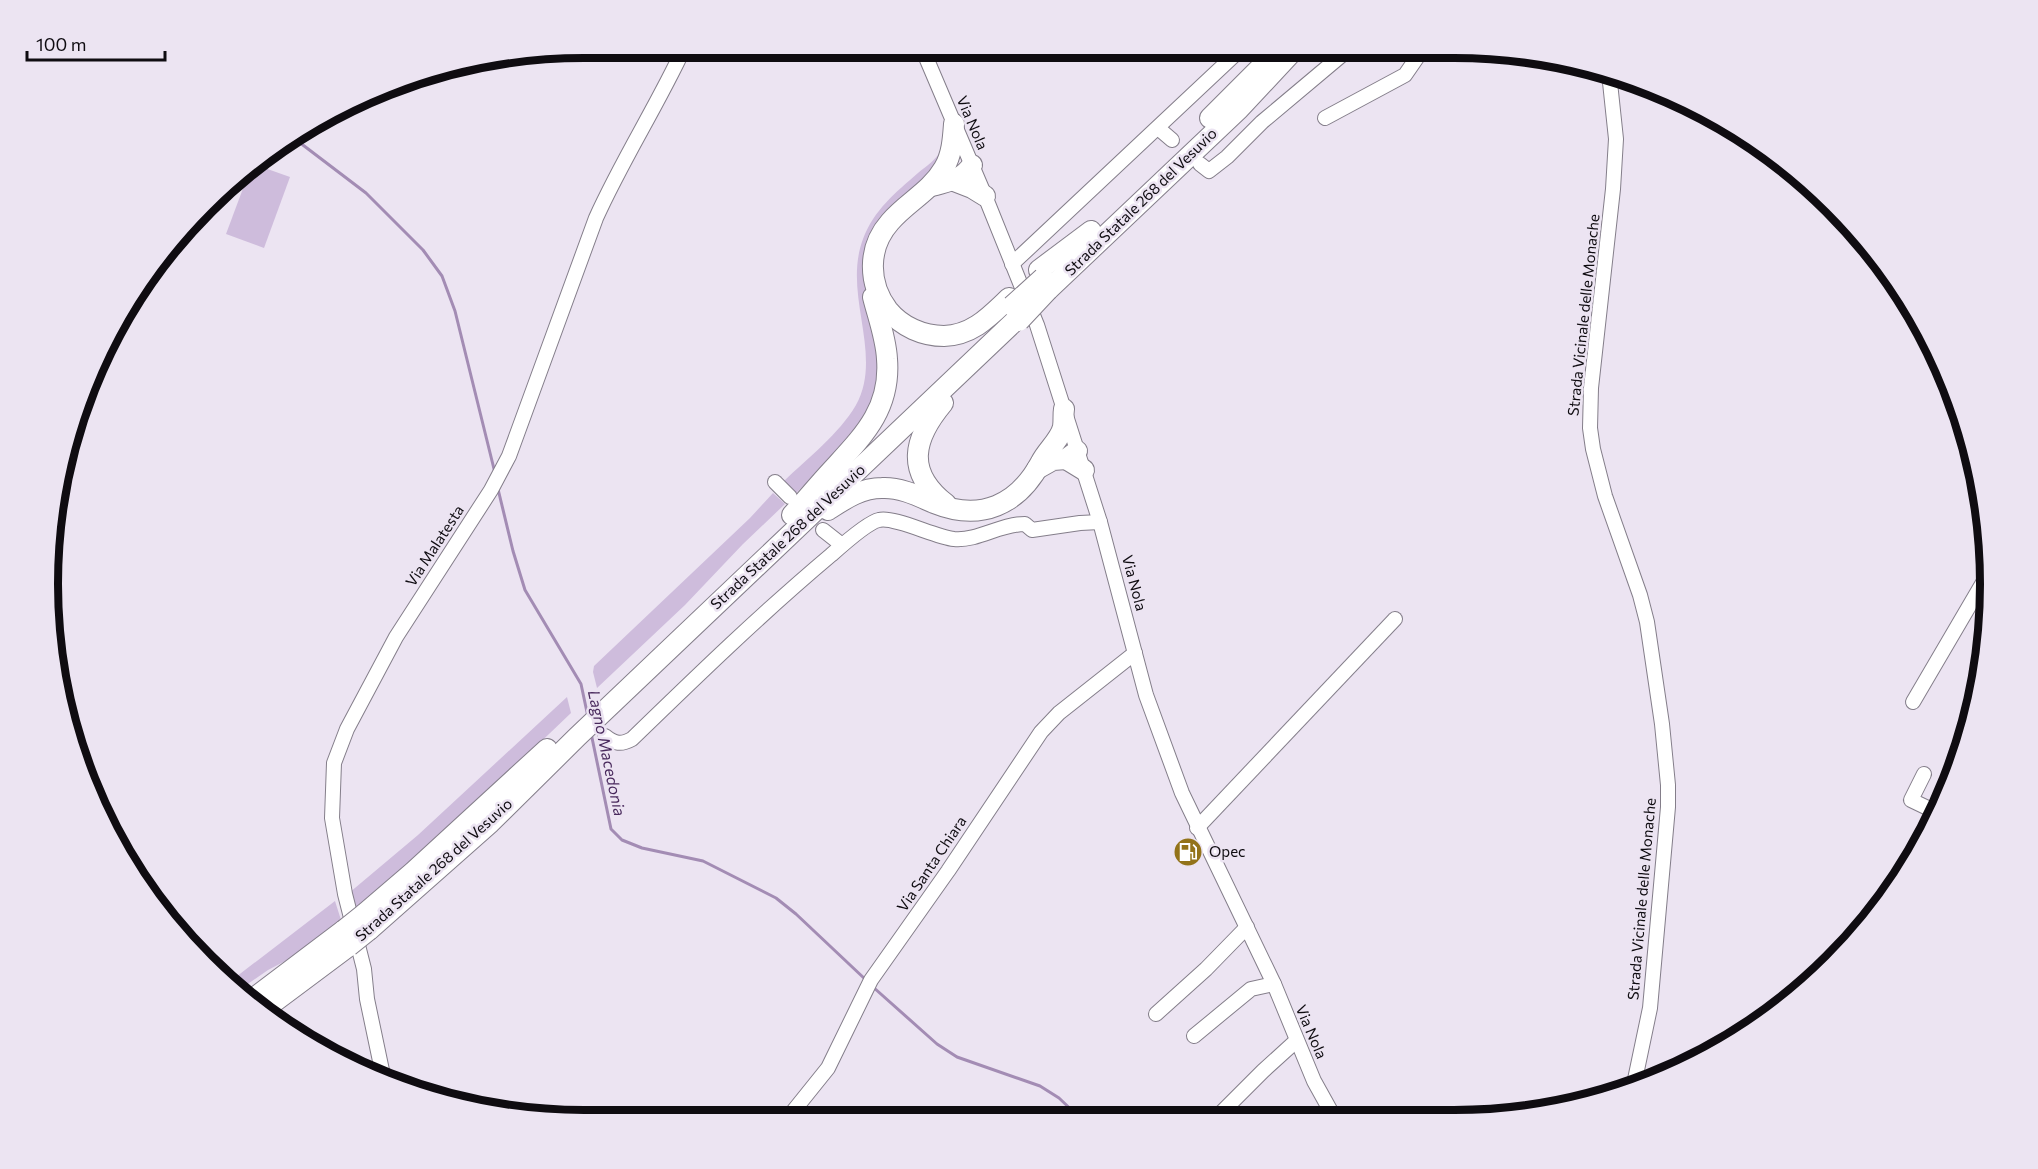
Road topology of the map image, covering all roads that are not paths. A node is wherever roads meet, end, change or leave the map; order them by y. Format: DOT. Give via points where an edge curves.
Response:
graph roads {
  1 [pos="679,58"];
  2 [pos="926,58"];
  3 [pos="1232,58"];
  4 [pos="1270,58"];
  5 [pos="1287,58"];
  6 [pos="1338,58"];
  7 [pos="1417,58"];
  8 [pos="1610,82"];
  9 [pos="1325,118"];
  10 [pos="954,124"];
  11 [pos="1158,128"];
  12 [pos="1172,140"];
  13 [pos="971,163"];
  14 [pos="1200,164"];
  15 [pos="950,173"];
  16 [pos="985,196"];
  17 [pos="1012,264"];
  18 [pos="1043,279"];
  19 [pos="874,285"];
  20 [pos="1015,311"];
  21 [pos="1064,409"];
  22 [pos="1068,450"];
  23 [pos="1084,470"];
  24 [pos="775,482"];
  25 [pos="791,506"];
  26 [pos="953,509"];
  27 [pos="1100,522"];
  28 [pos="823,530"];
  29 [pos="842,545"];
  30 [pos="1980,587"];
  31 [pos="723,597"];
  32 [pos="1395,620"];
  33 [pos="1135,653"];
  34 [pos="605,701"];
  35 [pos="1913,702"];
  36 [pos="605,736"];
  37 [pos="1924,774"];
  38 [pos="1929,809"];
  39 [pos="1197,828"];
  40 [pos="1247,927"];
  41 [pos="346,938"];
  42 [pos="1274,984"];
  43 [pos="257,996"];
  44 [pos="269,1005"];
  45 [pos="1156,1014"];
  46 [pos="1194,1036"];
  47 [pos="1296,1041"];
  48 [pos="382,1069"];
  49 [pos="1635,1078"];
  50 [pos="794,1110"];
  51 [pos="1224,1110"];
  52 [pos="1330,1110"];
  1 -- 48 [label="street, Via Malatesta" via="596,218 509,456 396,637 347,729 334,763 332,818"];
  2 -- 10 [label="street, Via Nola"];
  3 -- 11 [label="street"];
  4 -- 18 [label="highway, Strada Statale 268 del Vesuvio"];
  5 -- 18 [label="highway, Strada Statale 268 del Vesuvio" via="1239,109"];
  6 -- 14 [label="street" via="1209,171"];
  7 -- 9 [label="street" via="1405,75"];
  8 -- 49 [label="street, Strada Vicinale delle Monache" via="1616,139 1590,428 1605,496 1647,621 1668,785 1650,1008"];
  10 -- 13 [label="street, Via Nola"];
  10 -- 15 [label="highway"];
  11 -- 12 [label="street"];
  11 -- 17 [label="street"];
  13 -- 15 [label="highway" via="964,175"];
  13 -- 16 [label="street, Via Nola"];
  15 -- 16 [label="highway"];
  15 -- 19 [label="highway" via="890,222 879,238 873,263"];
  16 -- 17 [label="street, Via Nola"];
  17 -- 21 [label="street, Via Nola"];
  18 -- 20 [label="highway, Strada Statale 268 del Vesuvio, bridge"];
  19 -- 20 [label="highway" via="890,312 906,326 930,335 971,330"];
  19 -- 25 [label="highway" via="872,293 887,358 881,405 871,425"];
  20 -- 25 [label="highway, Strada Statale 268 del Vesuvio"];
  20 -- 26 [label="highway" via="928,421 921,436 921,474 929,489"];
  20 -- 31 [label="highway, Strada Statale 268 del Vesuvio"];
  21 -- 22 [label="highway" via="1059,437"];
  22 -- 23 [label="highway"];
  22 -- 26 [label="highway" via="1037,469 1000,506 979,512"];
  23 -- 27 [label="street, Via Nola"];
  24 -- 25 [label="street"];
  25 -- 34 [label="highway, Strada Statale 268 del Vesuvio"];
  26 -- 31 [label="highway" via="902,490 865,489 824,513"];
  27 -- 29 [label="street" via="1032,530 1015,524 971,539 952,539 891,520 878,520"];
  27 -- 33 [label="street, Via Nola"];
  28 -- 29 [label="street"];
  29 -- 36 [label="street" via="632,739 623,744"];
  30 -- 35 [label="street"];
  31 -- 34 [label="highway, Strada Statale 268 del Vesuvio"];
  32 -- 39 [label="street"];
  33 -- 39 [label="street, Via Nola" via="1158,732"];
  33 -- 50 [label="street, Via Santa Chiara" via="1041,732 871,980 828,1068"];
  34 -- 41 [label="highway, Strada Statale 268 del Vesuvio, bridge"];
  37 -- 38 [label="street" via="1911,800"];
  39 -- 40 [label="street, Via Nola"];
  40 -- 42 [label="street, Via Nola"];
  40 -- 45 [label="street"];
  41 -- 43 [label="highway, Strada Statale 268 del Vesuvio"];
  41 -- 44 [label="highway, Strada Statale 268 del Vesuvio"];
  42 -- 46 [label="street" via="1251,989"];
  42 -- 47 [label="street, Via Nola"];
  47 -- 51 [label="street"];
  47 -- 52 [label="street, Via Nola"];
}
